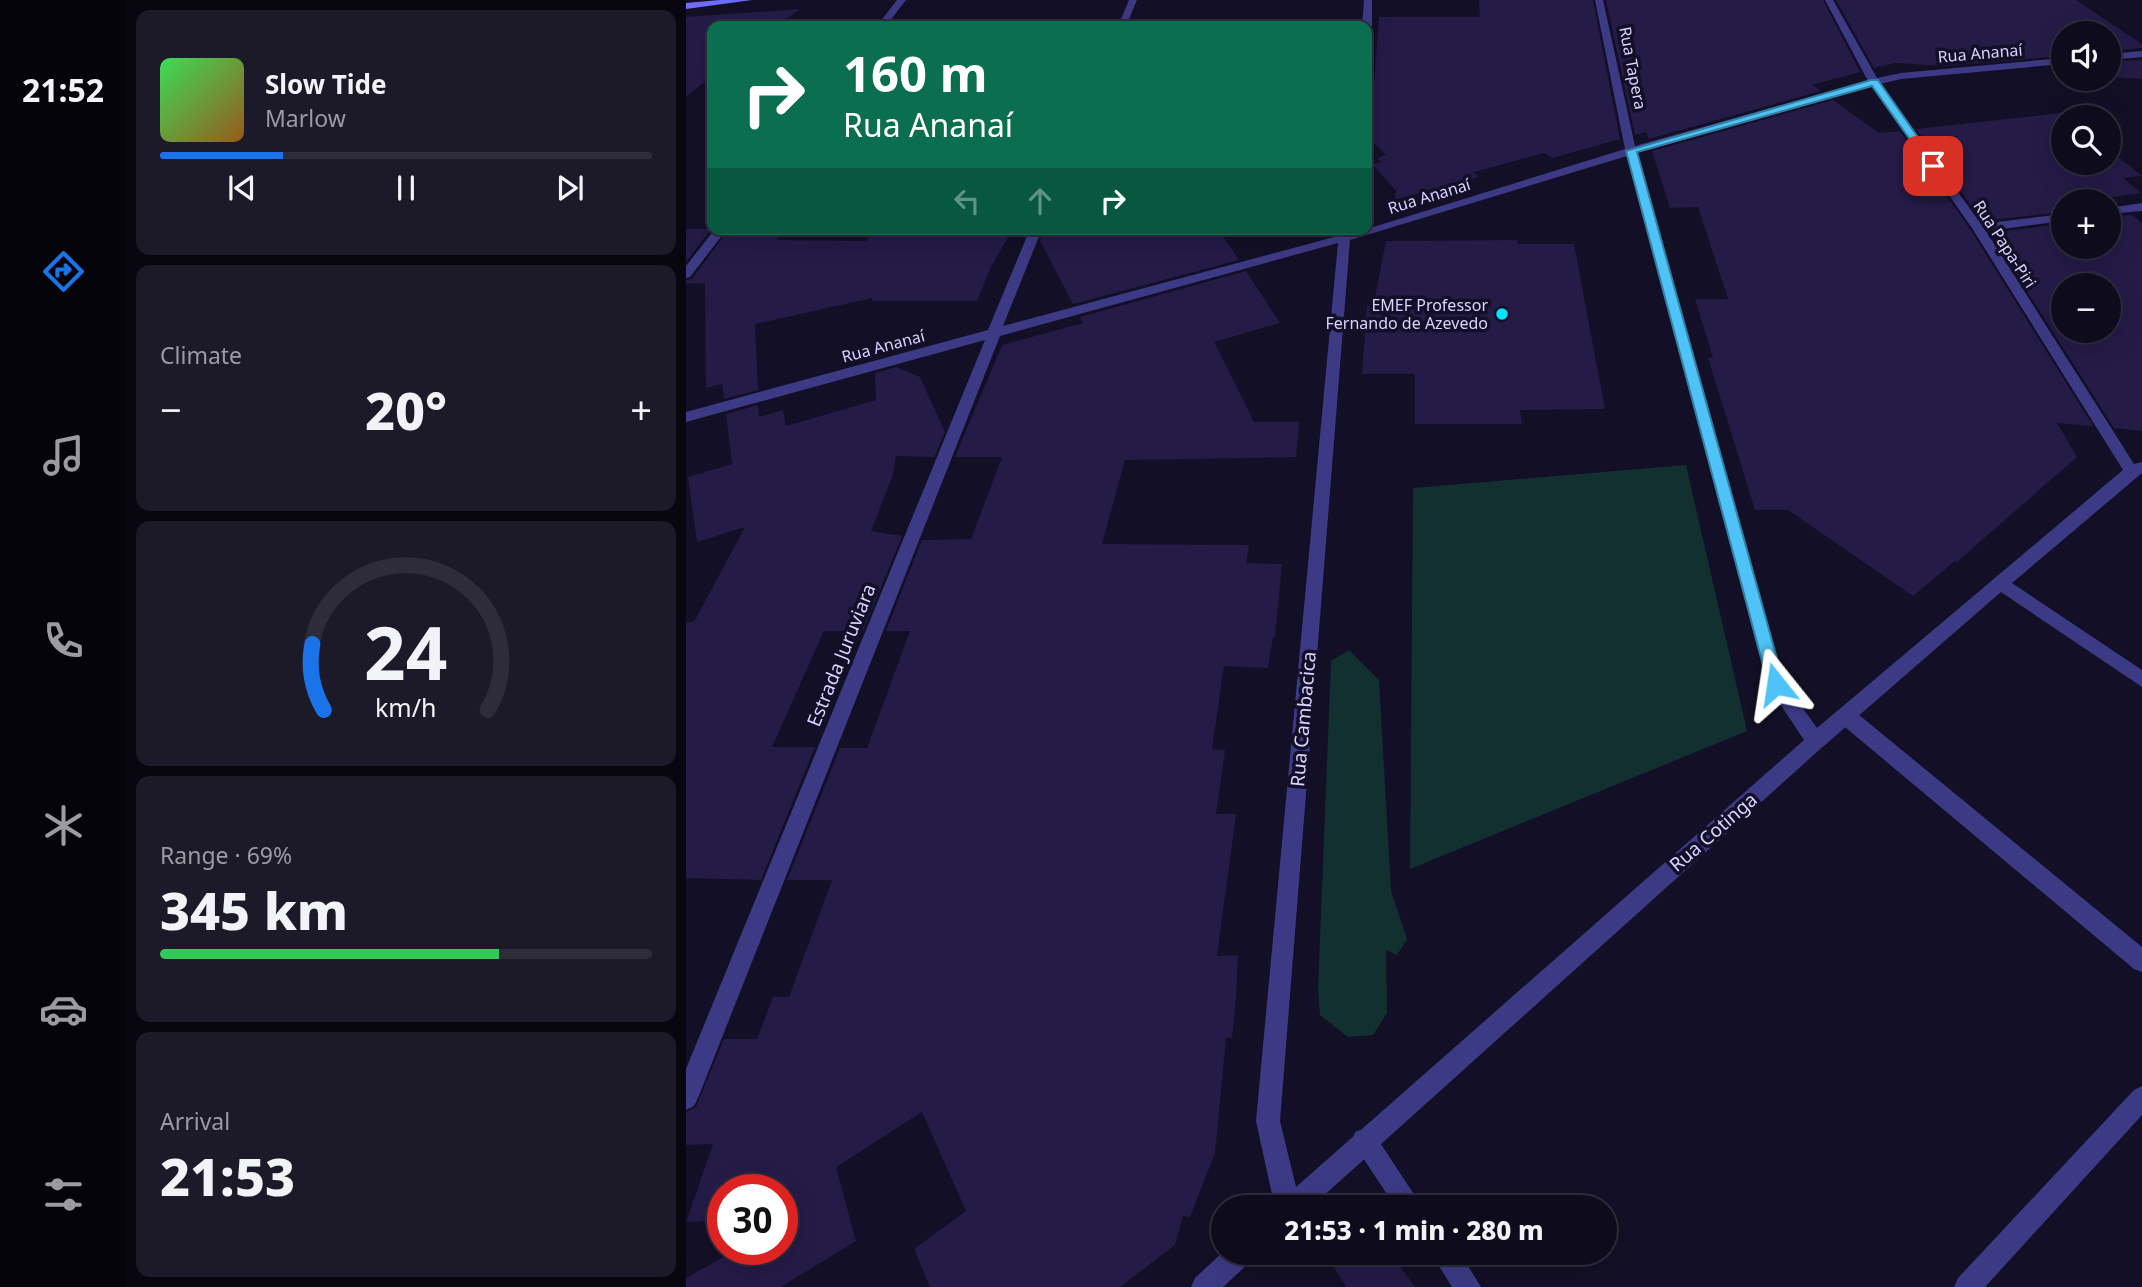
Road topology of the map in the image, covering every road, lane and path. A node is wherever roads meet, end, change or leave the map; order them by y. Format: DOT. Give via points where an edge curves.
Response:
graph roads {
  1 [pos="748,0"];
  2 [pos="902,0"];
  3 [pos="1133,0"];
  4 [pos="1368,0"];
  5 [pos="1599,0"];
  6 [pos="1829,0"];
  7 [pos="686,6"];
  8 [pos="885,21"];
  9 [pos="1124,21"];
  10 [pos="1367,21"];
  11 [pos="2142,54"];
  12 [pos="2121,56"];
  13 [pos="2051,62"];
  14 [pos="1874,82"];
  15 [pos="1631,151"];
  16 [pos="2142,207"];
  17 [pos="2121,210"];
  18 [pos="2051,219"];
  19 [pos="1372,226"];
  20 [pos="1978,228"];
  21 [pos="716,235"];
  22 [pos="1033,235"];
  23 [pos="1340,235"];
  24 [pos="1344,235"];
  25 [pos="686,274"];
  26 [pos="993,332"];
  27 [pos="686,416"];
  28 [pos="2136,469"];
  29 [pos="2001,584"];
  30 [pos="2142,680"];
  31 [pos="1846,716"];
  32 [pos="1816,742"];
  33 [pos="2142,961"];
  34 [pos="686,1098"];
  35 [pos="2142,1098"];
  36 [pos="1364,1141"];
  37 [pos="1287,1195"];
  38 [pos="1304,1195"];
  39 [pos="1403,1195"];
  40 [pos="1228,1265"];
  41 [pos="1452,1265"];
  42 [pos="1204,1287"];
  43 [pos="1468,1287"];
  44 [pos="1966,1287"];
  1 -- 7 [label="main road"];
  2 -- 8 [label="street"];
  3 -- 9 [label="street"];
  4 -- 10 [label="street"];
  5 -- 15 [label="street, Rua Tapera"];
  6 -- 14 [label="street, Rua Papa-Piri"];
  11 -- 12 [label="street"];
  13 -- 14 [label="street, Rua Ananaí"];
  14 -- 15 [label="street, Rua Ananaí"];
  14 -- 20 [label="street, Rua Papa-Piri"];
  15 -- 19 [label="street, Rua Ananaí"];
  15 -- 32 [label="street, Rua Tapera" via="1776,684"];
  16 -- 17 [label="street"];
  18 -- 20 [label="street"];
  20 -- 28 [label="street, Rua Papa-Piri"];
  21 -- 25 [label="street"];
  22 -- 26 [label="street, Estrada Juruviara"];
  23 -- 26 [label="street, Rua Ananaí"];
  24 -- 37 [label="street, Rua Cambacica" via="1268,1121"];
  26 -- 27 [label="street, Rua Ananaí"];
  26 -- 34 [label="street, Estrada Juruviara"];
  28 -- 29 [label="street, Rua Cotinga"];
  29 -- 30 [label="street"];
  29 -- 31 [label="street, Rua Cotinga"];
  31 -- 32 [label="street, Rua Cotinga"];
  31 -- 33 [label="street"];
  32 -- 36 [label="street, Rua Cotinga"];
  35 -- 44 [label="street"];
  36 -- 38 [label="street, Rua Cotinga"];
  36 -- 39 [label="street"];
  40 -- 42 [label="street"];
  41 -- 43 [label="street"];
}
